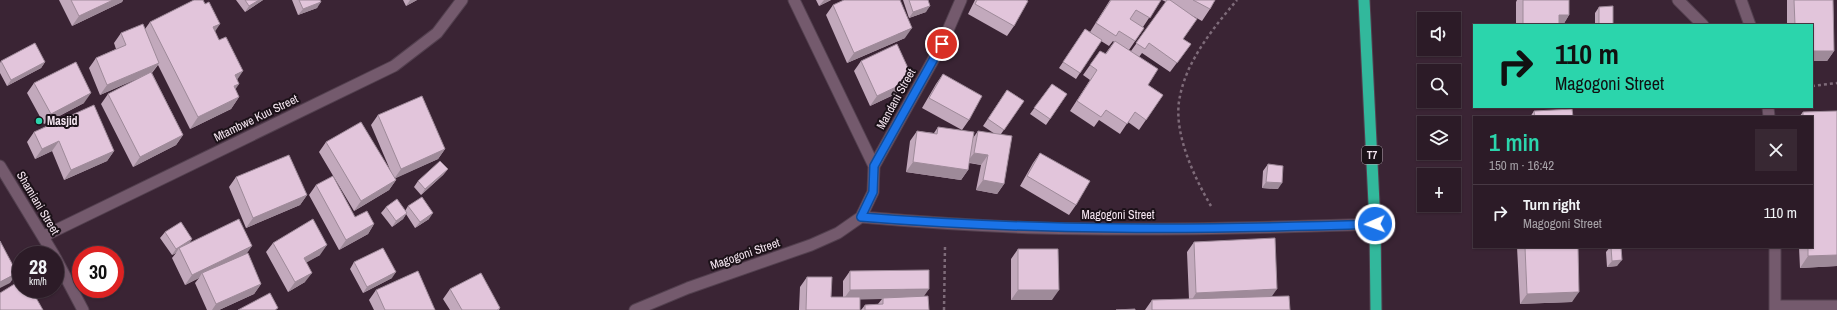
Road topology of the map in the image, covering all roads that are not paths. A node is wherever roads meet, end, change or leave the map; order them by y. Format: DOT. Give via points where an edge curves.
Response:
graph roads {
  1 [pos="462,0"];
  2 [pos="794,0"];
  3 [pos="961,0"];
  4 [pos="1364,0"];
  5 [pos="1678,0"];
  6 [pos="1741,0"];
  7 [pos="1702,24"];
  8 [pos="1750,24"];
  9 [pos="0,166"];
  10 [pos="874,166"];
  11 [pos="861,217"];
  12 [pos="1375,224"];
  13 [pos="44,236"];
  14 [pos="49,246"];
  15 [pos="1775,248"];
  16 [pos="64,275"];
  17 [pos="1837,306"];
  18 [pos="1775,308"];
  19 [pos="83,310"];
  20 [pos="635,310"];
  21 [pos="1376,310"];
  1 -- 13 [label="street, Mtambwe Kuu Street" via="436,33 394,66"];
  2 -- 10 [label="street, Magogoni Street"];
  3 -- 10 [label="street, Mandani Street" via="942,44"];
  4 -- 12 [label="highway, T7"];
  5 -- 7 [label="street"];
  6 -- 8 [label="street"];
  9 -- 13 [label="street, Shamiani Street"];
  10 -- 11 [label="street, Magogoni Street" via="873,192"];
  11 -- 12 [label="street, Magogoni Street" via="1040,228 1224,229"];
  11 -- 20 [label="street, Magogoni Street" via="838,233 811,245 688,288"];
  12 -- 21 [label="highway, T7"];
  13 -- 14 [label="street, Shamiani Street"];
  15 -- 18 [label="street"];
  16 -- 19 [label="street, Shamiani Street"];
  17 -- 18 [label="street"];
}
